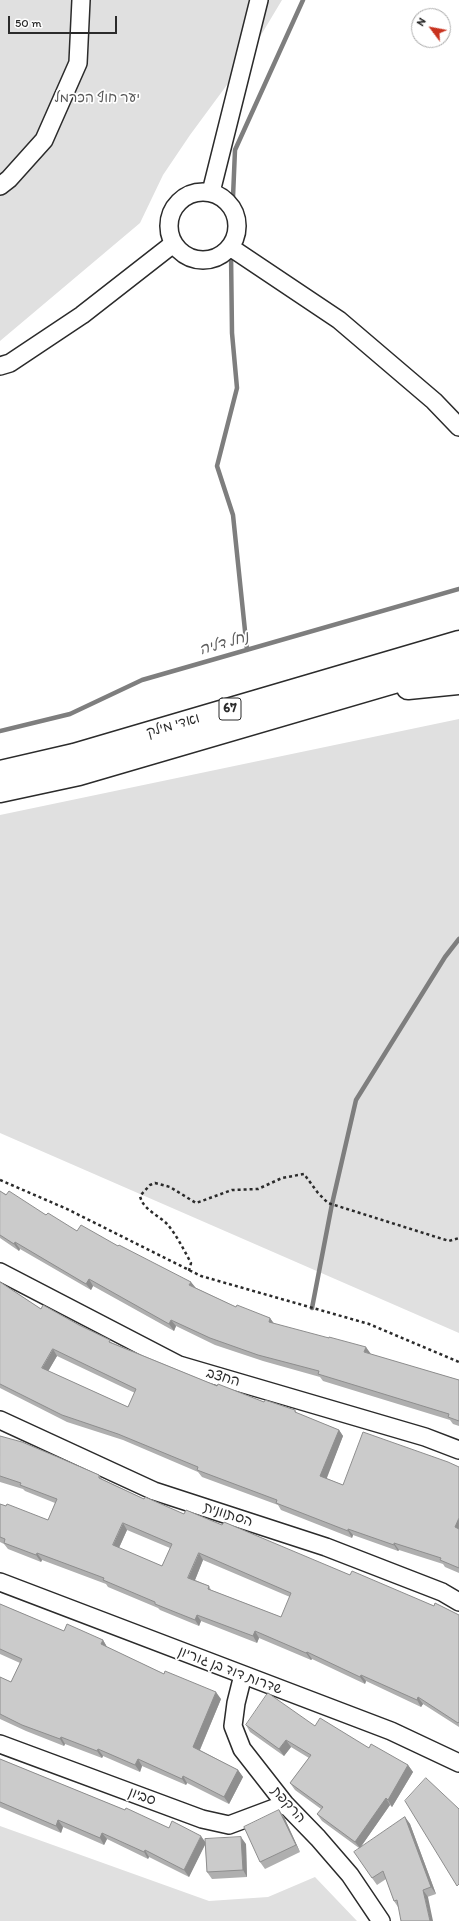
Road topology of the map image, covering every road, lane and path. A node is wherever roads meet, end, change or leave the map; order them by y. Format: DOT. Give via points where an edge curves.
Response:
graph roads {
  1 [pos="81,0"];
  2 [pos="259,0"];
  3 [pos="0,186"];
  4 [pos="211,192"];
  5 [pos="173,244"];
  6 [pos="230,247"];
  7 [pos="0,366"];
  8 [pos="459,427"];
  9 [pos="459,642"];
  10 [pos="459,662"];
  11 [pos="459,683"];
  12 [pos="288,713"];
  13 [pos="0,772"];
  14 [pos="0,792"];
  15 [pos="0,1180"];
  16 [pos="459,1238"];
  17 [pos="189,1271"];
  18 [pos="0,1272"];
  19 [pos="459,1362"];
  20 [pos="0,1420"];
  21 [pos="459,1450"];
  22 [pos="0,1582"];
  23 [pos="459,1602"];
  24 [pos="243,1675"];
  25 [pos="0,1744"];
  26 [pos="459,1763"];
  27 [pos="285,1804"];
  28 [pos="382,1921"];
  1 -- 3 [label="street" via="78,63 44,140"];
  2 -- 4 [label="street"];
  4 -- 5 [label="street" via="188,195 172,211 168,222"];
  4 -- 6 [label="street" via="230,204 235,214 237,226"];
  5 -- 6 [label="street" via="180,252 201,261 222,255"];
  5 -- 7 [label="street" via="82,315 10,363"];
  6 -- 8 [label="street" via="339,320 434,401"];
  9 -- 13 [label="highway, ואדי מילק / 67" via="74,755"];
  10 -- 12 [label="highway, ואדי מילק / 67"];
  11 -- 12 [label="highway" via="408,688"];
  12 -- 14 [label="highway, ואדי מילק / 67" via="79,774"];
  15 -- 17 [label="path" via="66,1208"];
  16 -- 17 [label="path" via="449,1241 328,1203 304,1174 282,1178 258,1189 232,1190 196,1203 170,1187 155,1183 150,1185 140,1196 141,1203 167,1225 183,1246 191,1263"];
  17 -- 19 [label="path" via="369,1324"];
  18 -- 21 [label="street, החצב" via="179,1365 426,1437"];
  20 -- 23 [label="street, הסתוונית" via="154,1491 326,1547 442,1592"];
  22 -- 24 [label="street, שדרות דוד בן גוריון"];
  24 -- 26 [label="street, שדרות דוד בן גוריון" via="391,1731"];
  24 -- 27 [label="street, הרקפת" via="232,1726 242,1749"];
  25 -- 27 [label="street, סביון" via="202,1819 229,1825"];
  27 -- 28 [label="street, הרקפת" via="350,1875"];
}
